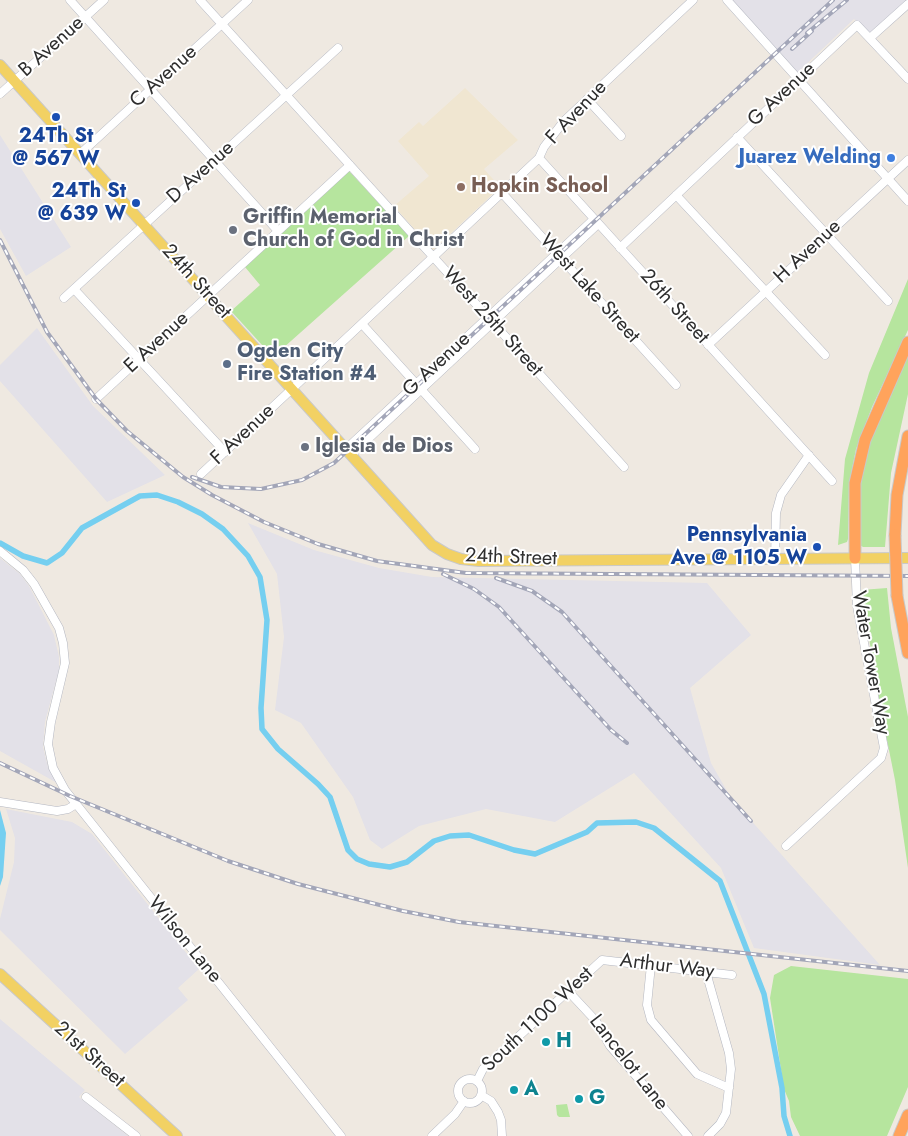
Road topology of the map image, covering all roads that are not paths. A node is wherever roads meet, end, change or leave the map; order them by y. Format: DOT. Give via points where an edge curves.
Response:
graph roads {
  1 [pos="70,0"];
  2 [pos="104,0"];
  3 [pos="200,0"];
  4 [pos="248,0"];
  5 [pos="693,0"];
  6 [pos="727,0"];
  7 [pos="908,4"];
  8 [pos="85,17"];
  9 [pos="222,24"];
  10 [pos="870,38"];
  11 [pos="338,48"];
  12 [pos="0,65"];
  13 [pos="908,79"];
  14 [pos="799,80"];
  15 [pos="14,81"];
  16 [pos="151,89"];
  17 [pos="0,94"];
  18 [pos="286,95"];
  19 [pos="587,99"];
  20 [pos="621,136"];
  21 [pos="738,137"];
  22 [pos="80,154"];
  23 [pos="538,158"];
  24 [pos="215,160"];
  25 [pos="908,160"];
  26 [pos="350,165"];
  27 [pos="888,179"];
  28 [pos="502,193"];
  29 [pos="676,195"];
  30 [pos="908,201"];
  31 [pos="596,222"];
  32 [pos="144,225"];
  33 [pos="278,231"];
  34 [pos="827,235"];
  35 [pos="620,248"];
  36 [pos="559,256"];
  37 [pos="433,257"];
  38 [pos="74,289"];
  39 [pos="766,291"];
  40 [pos="208,296"];
  41 [pos="64,298"];
  42 [pos="888,302"];
  43 [pos="489,321"];
  44 [pos="362,324"];
  45 [pos="908,342"];
  46 [pos="708,345"];
  47 [pos="825,355"];
  48 [pos="139,359"];
  49 [pos="676,385"];
  50 [pos="419,386"];
  51 [pos="292,389"];
  52 [pos="96,399"];
  53 [pos="908,436"];
  54 [pos="475,449"];
  55 [pos="225,452"];
  56 [pos="348,452"];
  57 [pos="809,455"];
  58 [pos="624,467"];
  59 [pos="201,474"];
  60 [pos="832,481"];
  61 [pos="0,551"];
  62 [pos="855,558"];
  63 [pos="908,558"];
  64 [pos="776,559"];
  65 [pos="908,653"];
  66 [pos="2,802"];
  67 [pos="76,804"];
  68 [pos="786,846"];
  69 [pos="602,960"];
  70 [pos="651,966"];
  71 [pos="706,972"];
  72 [pos="0,974"];
  73 [pos="732,975"];
  74 [pos="568,991"];
  75 [pos="477,1081"];
  76 [pos="728,1088"];
  77 [pos="482,1095"];
  78 [pos="86,1097"];
  79 [pos="464,1102"];
  80 [pos="908,1116"];
  81 [pos="136,1136"];
  82 [pos="177,1136"];
  83 [pos="342,1136"];
  84 [pos="432,1136"];
  85 [pos="502,1136"];
  86 [pos="688,1136"];
  87 [pos="708,1136"];
  88 [pos="899,1136"];
  1 -- 8 [label="street"];
  2 -- 8 [label="street, B Avenue"];
  3 -- 9 [label="street, West 25th Street"];
  4 -- 9 [label="street, C Avenue"];
  5 -- 19 [label="street, F Avenue"];
  6 -- 14 [label="street"];
  7 -- 10 [label="street"];
  8 -- 15 [label="street, B Avenue"];
  8 -- 16 [label="street"];
  9 -- 16 [label="street, C Avenue"];
  9 -- 18 [label="street, West 25th Street"];
  10 -- 13 [label="street"];
  10 -- 14 [label="street, G Avenue" via="858,24"];
  11 -- 18 [label="street, D Avenue"];
  12 -- 15 [label="main road, 24th Street"];
  14 -- 21 [label="street, G Avenue"];
  14 -- 27 [label="street"];
  15 -- 17 [label="street, B Avenue"];
  15 -- 22 [label="main road, 24th Street"];
  16 -- 22 [label="street, C Avenue"];
  16 -- 24 [label="street"];
  18 -- 24 [label="street, D Avenue"];
  18 -- 26 [label="street, West 25th Street"];
  19 -- 20 [label="street"];
  19 -- 23 [label="street, F Avenue" via="564,122"];
  21 -- 29 [label="street, G Avenue"];
  21 -- 34 [label="street"];
  22 -- 32 [label="main road, 24th Street"];
  23 -- 28 [label="street, F Avenue"];
  23 -- 31 [label="street, 26th Street"];
  24 -- 32 [label="street, D Avenue"];
  24 -- 33 [label="street"];
  25 -- 27 [label="street, H Avenue"];
  26 -- 33 [label="street, E Avenue"];
  26 -- 37 [label="street, West 25th Street"];
  27 -- 30 [label="street"];
  27 -- 34 [label="street, H Avenue"];
  28 -- 36 [label="street, West Lake Street"];
  28 -- 37 [label="street, F Avenue"];
  29 -- 35 [label="street, G Avenue"];
  29 -- 39 [label="street"];
  31 -- 35 [label="street, 26th Street"];
  31 -- 36 [label="street, G Avenue"];
  32 -- 38 [label="street, D Avenue"];
  32 -- 40 [label="main road, 24th Street"];
  33 -- 40 [label="street, E Avenue"];
  34 -- 39 [label="street, H Avenue"];
  34 -- 42 [label="street"];
  35 -- 46 [label="street, 26th Street"];
  36 -- 43 [label="street, G Avenue"];
  36 -- 49 [label="street, West Lake Street"];
  37 -- 43 [label="street, West 25th Street"];
  37 -- 44 [label="street, F Avenue"];
  38 -- 41 [label="street, D Avenue"];
  38 -- 48 [label="street"];
  39 -- 46 [label="street, H Avenue"];
  39 -- 47 [label="street"];
  40 -- 48 [label="street, E Avenue"];
  40 -- 51 [label="main road, 24th Street"];
  43 -- 50 [label="street, G Avenue"];
  43 -- 58 [label="street, West 25th Street"];
  44 -- 50 [label="street"];
  44 -- 51 [label="street, F Avenue"];
  45 -- 62 [label="highway" via="865,440 855,483"];
  46 -- 57 [label="street, 26th Street"];
  48 -- 52 [label="street, E Avenue"];
  48 -- 55 [label="street"];
  50 -- 54 [label="street"];
  50 -- 56 [label="street, G Avenue"];
  51 -- 55 [label="street, F Avenue"];
  51 -- 56 [label="main road, 24th Street"];
  53 -- 65 [label="highway, bridge" via="897,495 895,535 897,596"];
  55 -- 59 [label="street, F Avenue"];
  56 -- 64 [label="main road, 24th Street" via="432,545 461,558 497,561"];
  57 -- 60 [label="street, 26th Street"];
  57 -- 64 [label="street" via="781,495 776,513"];
  61 -- 67 [label="street, Wilson Lane" via="24,570 59,628 65,663 48,744 53,768"];
  62 -- 63 [label="main road, 24th Street"];
  62 -- 64 [label="main road, 24th Street"];
  62 -- 68 [label="street, Water Tower Way" via="856,606 884,748 881,758"];
  66 -- 67 [label="street" via="57,811"];
  67 -- 83 [label="street, Wilson Lane"];
  69 -- 70 [label="street, Arthur Way"];
  69 -- 74 [label="street, South 1100 West"];
  70 -- 71 [label="street, Arthur Way"];
  70 -- 76 [label="street" via="647,1004 651,1020 697,1074"];
  71 -- 73 [label="street, Arthur Way"];
  71 -- 76 [label="street" via="729,1053"];
  72 -- 82 [label="main road, 21st Street"];
  74 -- 75 [label="street, South 1100 West" via="483,1069"];
  74 -- 86 [label="street, Lancelot Lane" via="596,1021 610,1046"];
  75 -- 77 [label="street"];
  75 -- 79 [label="street" via="466,1079 460,1084 458,1093"];
  76 -- 87 [label="street" via="724,1119"];
  77 -- 79 [label="street" via="476,1102"];
  77 -- 85 [label="street" via="498,1112"];
  78 -- 81 [label="street"];
  79 -- 84 [label="street"];
  80 -- 88 [label="highway"];
}
